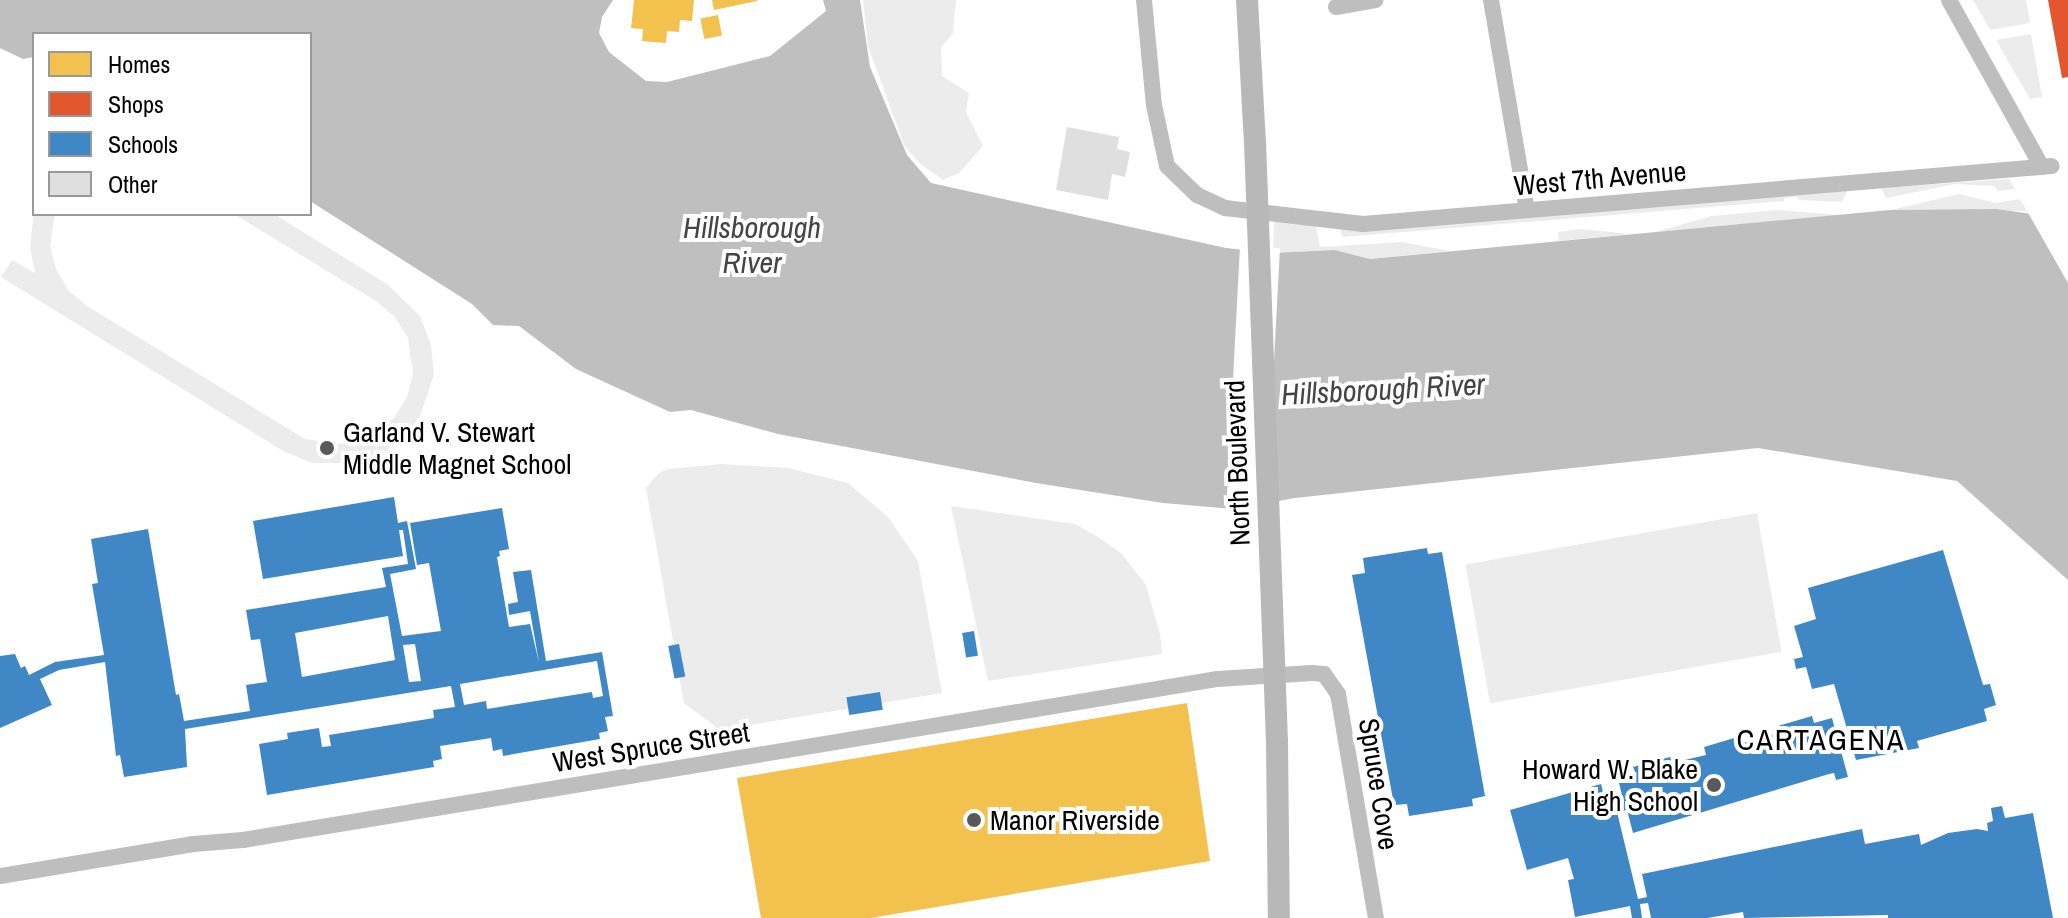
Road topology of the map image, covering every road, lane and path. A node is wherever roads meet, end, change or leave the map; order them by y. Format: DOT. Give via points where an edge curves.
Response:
graph roads {
  1 [pos="1144,0"];
  2 [pos="1375,0"];
  3 [pos="1491,0"];
  4 [pos="1949,0"];
  5 [pos="1247,2"];
  6 [pos="1336,7"];
  7 [pos="1527,210"];
  8 [pos="1312,673"];
  9 [pos="0,876"];
  10 [pos="1279,918"];
  11 [pos="1376,918"];
  1 -- 7 [label="street, West 7th Avenue" via="1154,105 1167,166 1197,195 1225,208 1363,224"];
  2 -- 6 [label="street"];
  3 -- 7 [label="street"];
  4 -- 7 [label="street, West 7th Avenue" via="2047,167"];
  5 -- 10 [label="street, North Boulevard, bridge" via="1277,741"];
  8 -- 9 [label="street, West Spruce Street" via="1218,679"];
  8 -- 11 [label="street, Spruce Cove" via="1324,674 1338,694"];
}
